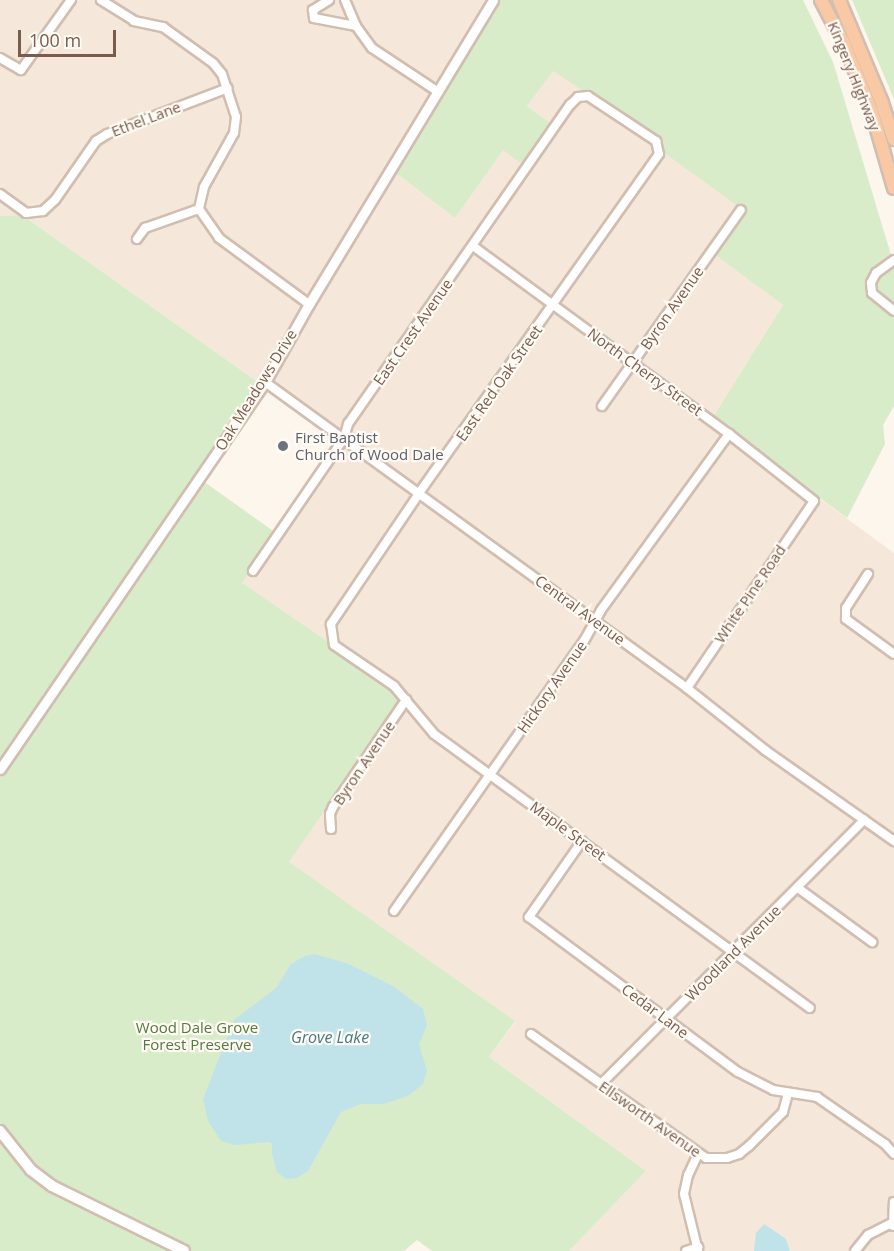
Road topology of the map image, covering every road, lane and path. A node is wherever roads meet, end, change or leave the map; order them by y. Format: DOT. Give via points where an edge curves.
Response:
graph roads {
  1 [pos="71,0"];
  2 [pos="101,0"];
  3 [pos="329,0"];
  4 [pos="345,0"];
  5 [pos="493,0"];
  6 [pos="821,0"];
  7 [pos="839,0"];
  8 [pos="356,26"];
  9 [pos="0,58"];
  10 [pos="228,88"];
  11 [pos="436,91"];
  12 [pos="894,139"];
  13 [pos="658,154"];
  14 [pos="894,188"];
  15 [pos="0,194"];
  16 [pos="199,209"];
  17 [pos="741,210"];
  18 [pos="137,240"];
  19 [pos="473,246"];
  20 [pos="894,260"];
  21 [pos="309,304"];
  22 [pos="553,306"];
  23 [pos="894,311"];
  24 [pos="633,363"];
  25 [pos="265,382"];
  26 [pos="602,406"];
  27 [pos="729,434"];
  28 [pos="344,438"];
  29 [pos="418,495"];
  30 [pos="814,501"];
  31 [pos="253,571"];
  32 [pos="868,574"];
  33 [pos="596,622"];
  34 [pos="334,645"];
  35 [pos="894,654"];
  36 [pos="687,688"];
  37 [pos="406,700"];
  38 [pos="0,769"];
  39 [pos="491,775"];
  40 [pos="864,820"];
  41 [pos="331,828"];
  42 [pos="582,841"];
  43 [pos="894,841"];
  44 [pos="798,888"];
  45 [pos="394,911"];
  46 [pos="872,942"];
  47 [pos="734,952"];
  48 [pos="810,1008"];
  49 [pos="666,1019"];
  50 [pos="531,1034"];
  51 [pos="601,1084"];
  52 [pos="788,1093"];
  53 [pos="0,1131"];
  54 [pos="894,1154"];
  55 [pos="698,1155"];
  56 [pos="894,1202"];
  57 [pos="893,1225"];
  58 [pos="698,1249"];
  59 [pos="183,1251"];
  60 [pos="686,1251"];
  61 [pos="855,1251"];
  1 -- 9 [label="street" via="21,70"];
  2 -- 10 [label="street" via="134,21 163,27 213,63"];
  3 -- 8 [label="street" via="314,10 314,18"];
  4 -- 8 [label="street"];
  5 -- 11 [label="street, Oak Meadows Drive"];
  6 -- 14 [label="highway, Kingery Highway" via="872,112"];
  7 -- 12 [label="highway, Kingery Highway"];
  8 -- 11 [label="street" via="372,48"];
  10 -- 15 [label="street, Ethel Lane" via="106,134 96,141 43,211 26,213"];
  10 -- 16 [label="street" via="236,117 234,133 204,187"];
  11 -- 21 [label="street, Oak Meadows Drive"];
  13 -- 19 [label="street, East Crest Avenue" via="656,141 588,96 578,97"];
  13 -- 22 [label="street, East Red Oak Street"];
  16 -- 18 [label="street" via="145,228"];
  16 -- 21 [label="street" via="219,238"];
  17 -- 24 [label="street, Byron Avenue"];
  19 -- 22 [label="street, North Cherry Street"];
  19 -- 28 [label="street, East Crest Avenue" via="348,424"];
  20 -- 23 [label="street" via="876,273 871,284 872,293"];
  21 -- 25 [label="street, Oak Meadows Drive"];
  22 -- 24 [label="street, North Cherry Street"];
  22 -- 29 [label="street, East Red Oak Street"];
  24 -- 26 [label="street, Byron Avenue"];
  24 -- 27 [label="street, North Cherry Street"];
  25 -- 28 [label="street, Central Avenue"];
  25 -- 38 [label="street, Oak Meadows Drive"];
  27 -- 30 [label="street, North Cherry Street"];
  27 -- 33 [label="street, Hickory Avenue"];
  28 -- 29 [label="street, Central Avenue"];
  28 -- 31 [label="street, East Crest Avenue"];
  29 -- 33 [label="street, Central Avenue"];
  29 -- 34 [label="street, East Red Oak Street" via="331,624"];
  30 -- 36 [label="street, White Pine Road"];
  32 -- 35 [label="street" via="846,608 846,619"];
  33 -- 36 [label="street, Central Avenue"];
  33 -- 39 [label="street, Hickory Avenue"];
  34 -- 37 [label="street, Maple Street" via="394,686"];
  36 -- 40 [label="street, Central Avenue" via="765,750"];
  37 -- 39 [label="street, Maple Street" via="434,734"];
  37 -- 41 [label="street, Byron Avenue" via="333,807"];
  39 -- 42 [label="street, Maple Street"];
  39 -- 45 [label="street, Hickory Avenue"];
  40 -- 43 [label="street, Central Avenue"];
  40 -- 44 [label="street, Woodland Avenue"];
  42 -- 47 [label="street, Maple Street"];
  42 -- 49 [label="street, Cedar Lane" via="529,917"];
  44 -- 46 [label="street"];
  44 -- 47 [label="street, Woodland Avenue"];
  47 -- 48 [label="street, Maple Street"];
  47 -- 49 [label="street, Woodland Avenue"];
  49 -- 51 [label="street, Woodland Avenue"];
  49 -- 52 [label="street, Cedar Lane" via="748,1077"];
  50 -- 51 [label="street, Ellsworth Avenue"];
  51 -- 55 [label="street, Ellsworth Avenue"];
  52 -- 54 [label="street, Cedar Lane" via="810,1094 827,1102"];
  52 -- 55 [label="street, Ellsworth Avenue" via="783,1112 739,1154 718,1158"];
  53 -- 59 [label="main road" via="31,1170 52,1185"];
  55 -- 58 [label="street" via="684,1194"];
  56 -- 57 [label="street"];
  57 -- 61 [label="street" via="868,1235"];
  58 -- 60 [label="street"];
}
